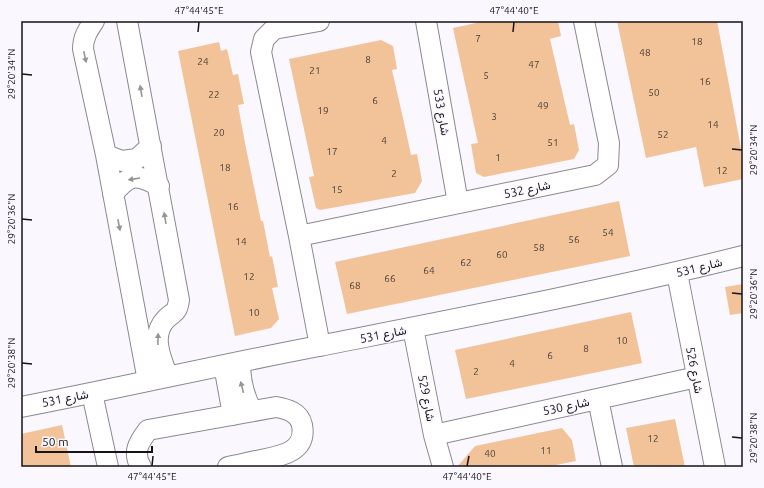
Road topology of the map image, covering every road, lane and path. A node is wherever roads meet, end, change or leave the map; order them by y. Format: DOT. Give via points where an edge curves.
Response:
graph roads {
  1 [pos="94,21"];
  2 [pos="111,21"];
  3 [pos="319,21"];
  4 [pos="426,21"];
  5 [pos="584,21"];
  6 [pos="128,25"];
  7 [pos="151,146"];
  8 [pos="106,155"];
  9 [pos="159,186"];
  10 [pos="113,194"];
  11 [pos="458,203"];
  12 [pos="299,236"];
  13 [pos="743,256"];
  14 [pos="677,272"];
  15 [pos="136,312"];
  16 [pos="165,320"];
  17 [pos="413,328"];
  18 [pos="320,346"];
  19 [pos="232,363"];
  20 [pos="168,377"];
  21 [pos="697,377"];
  22 [pos="148,381"];
  23 [pos="92,393"];
  24 [pos="598,399"];
  25 [pos="21,407"];
  26 [pos="242,413"];
  27 [pos="434,435"];
  28 [pos="108,467"];
  29 [pos="141,467"];
  30 [pos="228,467"];
  31 [pos="443,467"];
  32 [pos="612,467"];
  33 [pos="715,467"];
  1 -- 8 [label="street, one-way" via="85,35 83,49"];
  2 -- 6 [label="street"];
  3 -- 12 [label="street" via="274,29 264,39 261,52"];
  4 -- 11 [label="street, شارع 533"];
  5 -- 11 [label="street, شارع 532" via="609,144 608,165 595,175"];
  7 -- 6 [label="street, one-way"];
  7 -- 8 [label="street" via="137,159 122,161"];
  7 -- 9 [label="street"];
  8 -- 10 [label="street"];
  9 -- 10 [label="street, one-way" via="144,178 132,178 122,183"];
  16 -- 9 [label="street, one-way" via="175,313 179,300"];
  10 -- 15 [label="street, one-way"];
  11 -- 12 [label="street, شارع 532"];
  12 -- 18 [label="street"];
  13 -- 14 [label="street, شارع 531"];
  14 -- 17 [label="street, شارع 531"];
  14 -- 21 [label="street, شارع 526"];
  15 -- 16 [label="street" via="147,318"];
  15 -- 22 [label="street"];
  20 -- 16 [label="street, one-way" via="159,355 158,340 159,330"];
  17 -- 18 [label="street, شارع 531"];
  17 -- 27 [label="street, شارع 529"];
  18 -- 19 [label="street, شارع 531"];
  19 -- 20 [label="street, شارع 531"];
  19 -- 26 [label="street"];
  20 -- 22 [label="street, شارع 531"];
  21 -- 24 [label="street, شارع 530"];
  21 -- 33 [label="street, شارع 526"];
  22 -- 23 [label="street, شارع 531"];
  23 -- 25 [label="street, شارع 531"];
  23 -- 28 [label="street"];
  24 -- 27 [label="street, شارع 530"];
  24 -- 32 [label="street"];
  26 -- 29 [label="street" via="148,430 137,451"];
  26 -- 30 [label="street" via="276,407 289,409 302,424 302,438 287,454"];
  27 -- 31 [label="street, شارع 529"];
}
